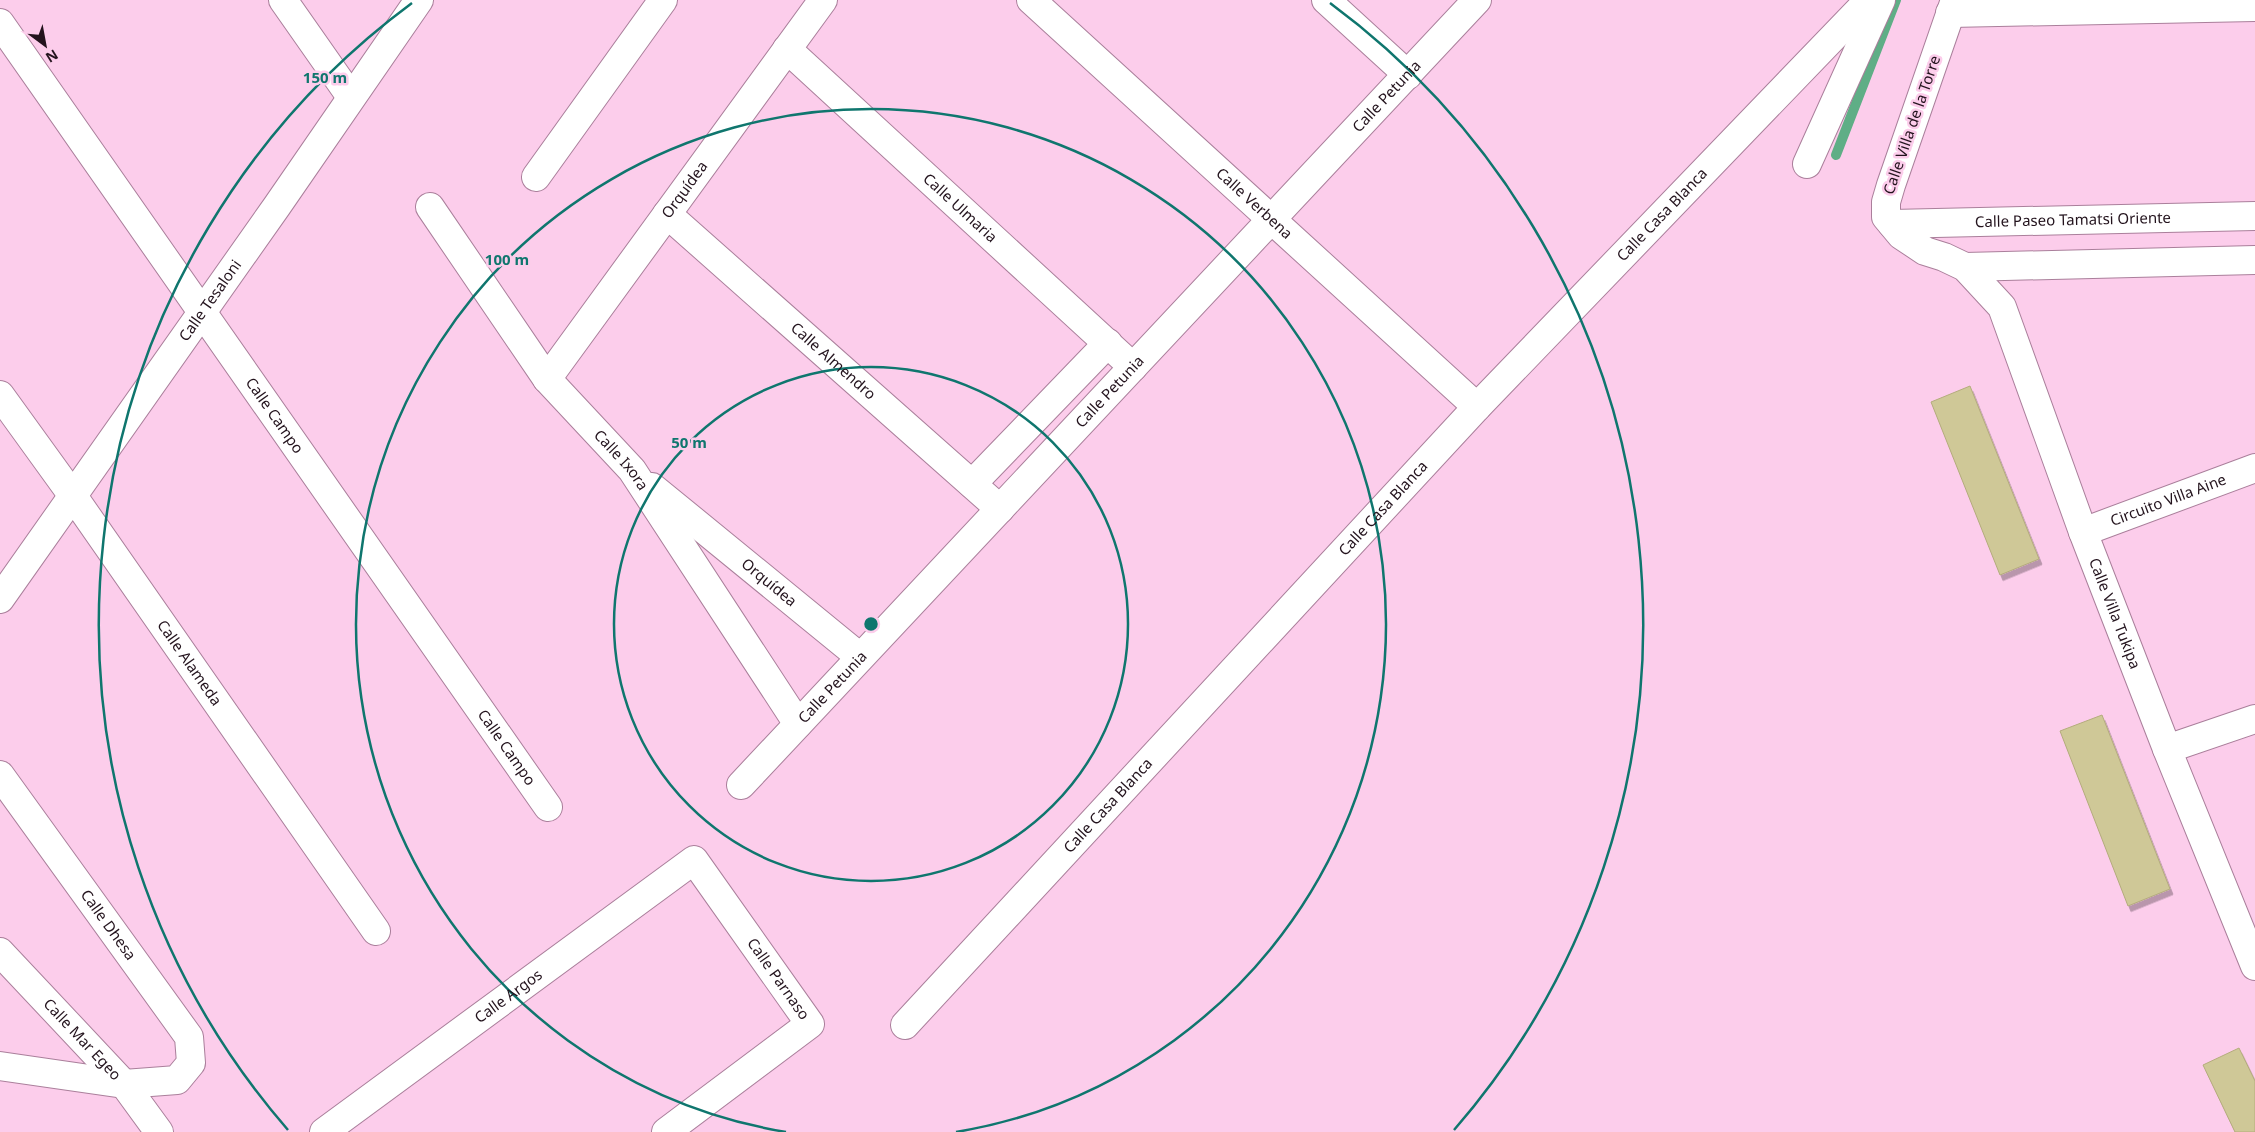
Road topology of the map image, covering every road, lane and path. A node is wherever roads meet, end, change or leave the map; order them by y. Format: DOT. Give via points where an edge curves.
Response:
graph roads {
  1 [pos="283,0"];
  2 [pos="419,0"];
  3 [pos="663,0"];
  4 [pos="823,0"];
  5 [pos="1031,0"];
  6 [pos="1326,0"];
  7 [pos="1478,0"];
  8 [pos="1868,0"];
  9 [pos="1881,0"];
  10 [pos="1952,7"];
  11 [pos="2255,7"];
  12 [pos="0,23"];
  13 [pos="788,49"];
  14 [pos="1408,74"];
  15 [pos="351,97"];
  16 [pos="1807,164"];
  17 [pos="536,177"];
  18 [pos="430,207"];
  19 [pos="667,214"];
  20 [pos="2255,216"];
  21 [pos="1271,220"];
  22 [pos="1892,224"];
  23 [pos="2255,260"];
  24 [pos="1965,268"];
  25 [pos="203,312"];
  26 [pos="1108,343"];
  27 [pos="1133,367"];
  28 [pos="548,379"];
  29 [pos="0,395"];
  30 [pos="1478,407"];
  31 [pos="2255,468"];
  32 [pos="632,470"];
  33 [pos="972,484"];
  34 [pos="73,496"];
  35 [pos="1000,509"];
  36 [pos="2083,532"];
  37 [pos="0,599"];
  38 [pos="860,657"];
  39 [pos="2255,719"];
  40 [pos="798,724"];
  41 [pos="2167,749"];
  42 [pos="0,775"];
  43 [pos="741,785"];
  44 [pos="548,807"];
  45 [pos="694,860"];
  46 [pos="376,931"];
  47 [pos="0,952"];
  48 [pos="2254,961"];
  49 [pos="905,1025"];
  50 [pos="0,1066"];
  51 [pos="124,1084"];
  52 [pos="159,1132"];
  53 [pos="324,1132"];
  54 [pos="666,1132"];
  1 -- 15 [label="street"];
  2 -- 15 [label="street, Calle Tesaloni"];
  3 -- 17 [label="street"];
  4 -- 13 [label="street, Orquídea"];
  5 -- 21 [label="street, Calle Verbena"];
  6 -- 14 [label="street"];
  7 -- 14 [label="street, Calle Petunia"];
  8 -- 30 [label="street, Calle Casa Blanca"];
  9 -- 16 [label="street"];
  10 -- 11 [label="street"];
  10 -- 22 [label="street, Calle Villa de la Torre" via="1886,202 1886,217"];
  12 -- 25 [label="street, Calle Campo"];
  13 -- 19 [label="street, Orquídea"];
  13 -- 26 [label="street, Calle Ulmaria"];
  14 -- 21 [label="street, Calle Petunia"];
  15 -- 25 [label="street, Calle Tesaloni"];
  18 -- 28 [label="street, Calle Ixora"];
  19 -- 28 [label="street, Orquídea"];
  19 -- 33 [label="street, Calle Almendro"];
  20 -- 22 [label="street, Calle Paseo Tamatsi Oriente"];
  21 -- 27 [label="street, Calle Petunia"];
  21 -- 30 [label="street, Calle Verbena"];
  22 -- 24 [label="street" via="1901,235 1925,251"];
  23 -- 24 [label="street"];
  24 -- 36 [label="street, Calle Villa Tukipa" via="2002,307"];
  25 -- 34 [label="street, Calle Tesaloni"];
  25 -- 44 [label="street, Calle Campo"];
  26 -- 27 [label="street, Calle Ulmaria"];
  26 -- 33 [label="street"];
  27 -- 35 [label="street, Calle Petunia"];
  28 -- 32 [label="street, Calle Ixora"];
  29 -- 34 [label="street, Calle Alameda"];
  30 -- 49 [label="street, Calle Casa Blanca"];
  31 -- 36 [label="street, Circuito Villa Aine"];
  32 -- 38 [label="street, Orquídea"];
  32 -- 40 [label="street, Calle Ixora"];
  33 -- 35 [label="street, Calle Almendro"];
  34 -- 37 [label="street, Calle Tesaloni"];
  34 -- 46 [label="street, Calle Alameda"];
  35 -- 38 [label="street, Calle Petunia"];
  36 -- 41 [label="street, Calle Villa Tukipa"];
  38 -- 40 [label="street, Calle Petunia"];
  39 -- 41 [label="street"];
  40 -- 43 [label="street, Calle Petunia"];
  41 -- 48 [label="street, Calle Villa Tukipa"];
  42 -- 51 [label="street, Calle Dhesa" via="189,1037 191,1063 177,1080"];
  45 -- 53 [label="street, Calle Argos"];
  45 -- 54 [label="street, Calle Parnaso" via="810,1024"];
  47 -- 51 [label="street, Calle Mar Egeo"];
  50 -- 51 [label="street"];
  51 -- 52 [label="street, Calle Mar Egeo"];
}
